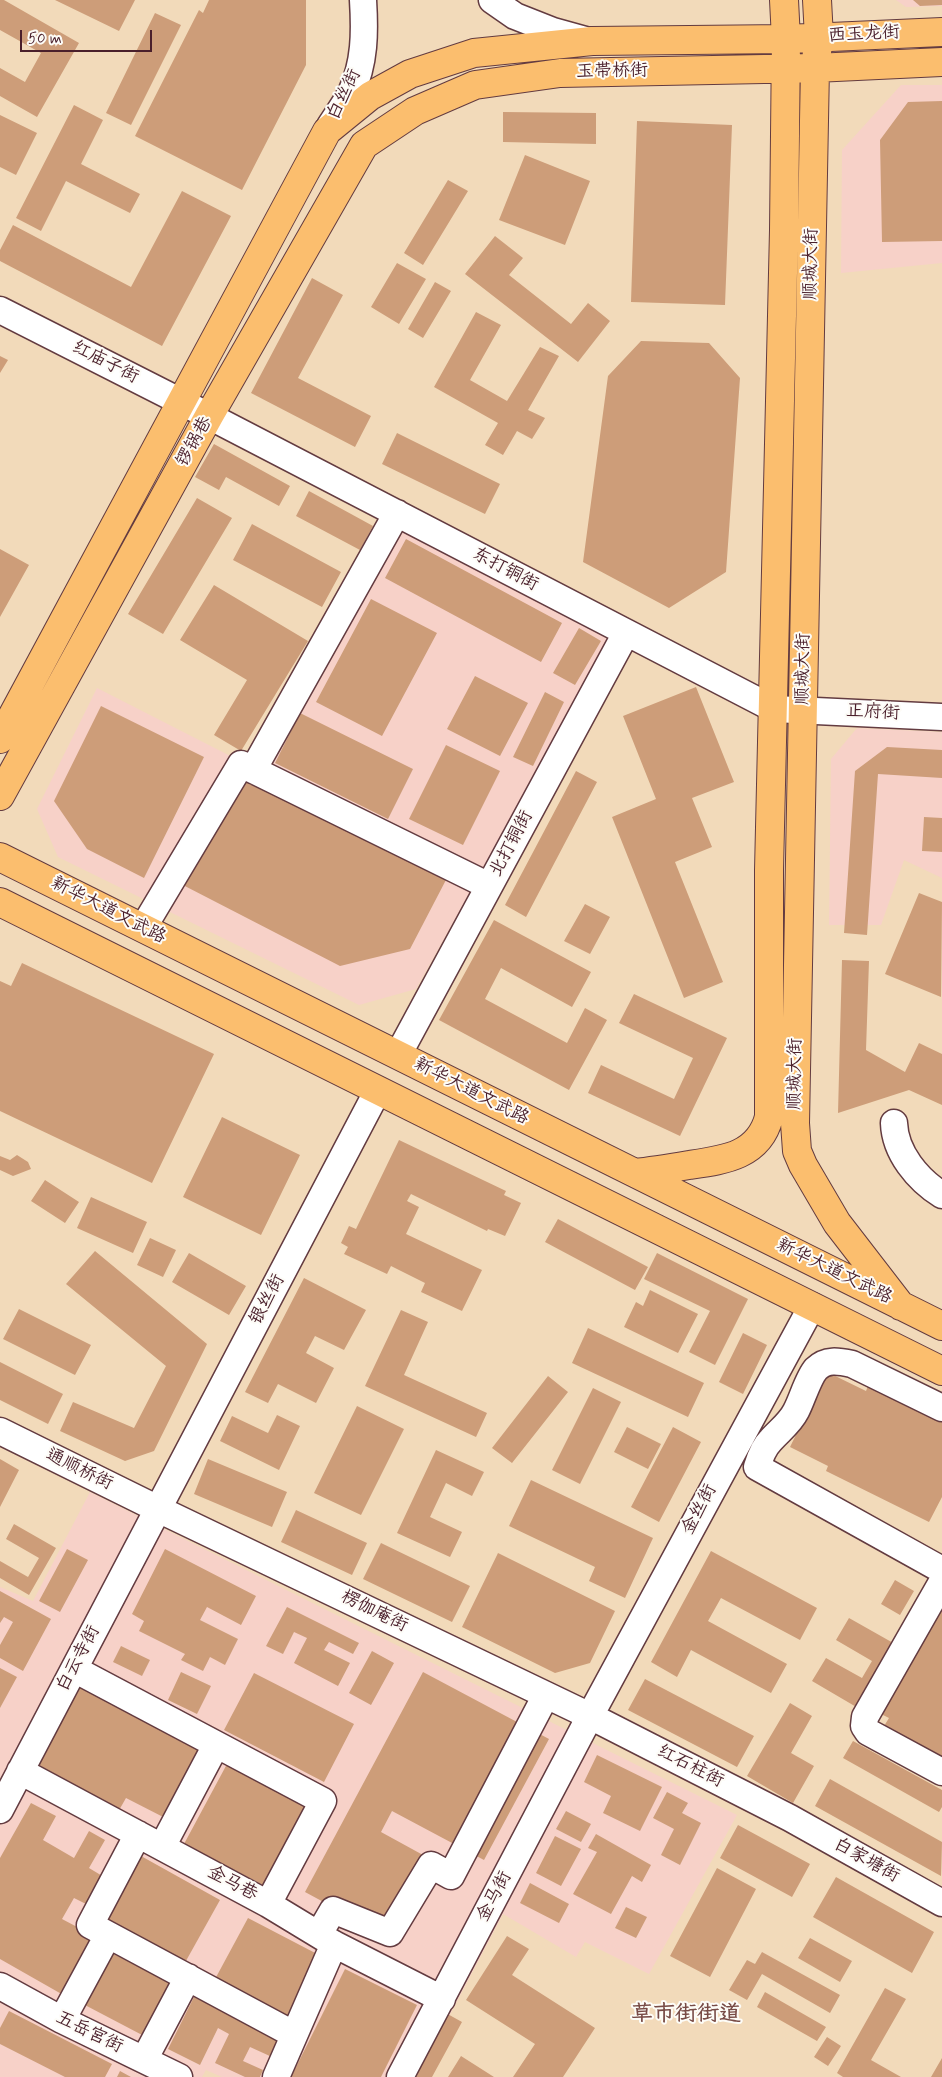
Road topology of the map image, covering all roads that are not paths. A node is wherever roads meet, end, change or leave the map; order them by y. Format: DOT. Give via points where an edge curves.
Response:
graph roads {
  1 [pos="363,0"];
  2 [pos="492,0"];
  3 [pos="784,0"];
  4 [pos="817,0"];
  5 [pos="942,32"];
  6 [pos="818,37"];
  7 [pos="786,39"];
  8 [pos="592,41"];
  9 [pos="942,62"];
  10 [pos="815,68"];
  11 [pos="786,69"];
  12 [pos="415,111"];
  13 [pos="327,130"];
  14 [pos="0,310"];
  15 [pos="181,402"];
  16 [pos="210,416"];
  17 [pos="397,513"];
  18 [pos="626,633"];
  19 [pos="774,709"];
  20 [pos="804,709"];
  21 [pos="942,717"];
  22 [pos="0,739"];
  23 [pos="253,770"];
  24 [pos="0,796"];
  25 [pos="0,857"];
  26 [pos="489,886"];
  27 [pos="0,902"];
  28 [pos="142,928"];
  29 [pos="398,1055"];
  30 [pos="378,1090"];
  31 [pos="894,1123"];
  32 [pos="635,1173"];
  33 [pos="942,1195"];
  34 [pos="812,1306"];
  35 [pos="901,1306"];
  36 [pos="942,1326"];
  37 [pos="942,1371"];
  38 [pos="942,1408"];
  39 [pos="0,1431"];
  40 [pos="736,1443"];
  41 [pos="760,1456"];
  42 [pos="158,1509"];
  43 [pos="942,1570"];
  44 [pos="942,1582"];
  45 [pos="74,1669"];
  46 [pos="546,1695"];
  47 [pos="590,1716"];
  48 [pos="216,1745"];
  49 [pos="20,1771"];
  50 [pos="942,1772"];
  51 [pos="0,1810"];
  52 [pos="790,1818"];
  53 [pos="138,1834"];
  54 [pos="162,1847"];
  55 [pos="942,1903"];
  56 [pos="268,1904"];
  57 [pos="108,1935"];
  58 [pos="326,1939"];
  59 [pos="188,1977"];
  60 [pos="0,1986"];
  61 [pos="442,1999"];
  62 [pos="62,2020"];
  63 [pos="294,2034"];
  64 [pos="144,2060"];
  65 [pos="179,2077"];
  66 [pos="276,2077"];
  67 [pos="400,2077"];
  1 -- 13 [label="street, 白丝街" via="365,34 360,67 350,93"];
  2 -- 8 [label="street" via="515,16 553,31"];
  3 -- 7 [label="main road, 顺城大街"];
  4 -- 6 [label="main road, 顺城大街"];
  5 -- 6 [label="main road, 西玉龙街"];
  6 -- 7 [label="main road, 西玉龙街"];
  6 -- 10 [label="main road, 顺城大街"];
  7 -- 8 [label="main road, 西玉龙街"];
  7 -- 11 [label="main road, 顺城大街"];
  8 -- 13 [label="main road, 西玉龙街" via="474,53 410,74 370,96"];
  9 -- 10 [label="main road, 西玉龙街"];
  10 -- 11 [label="main road, 玉带桥街"];
  10 -- 20 [label="main road, 顺城大街"];
  11 -- 12 [label="main road, 玉带桥街" via="560,73 475,85"];
  11 -- 19 [label="main road, 顺城大街"];
  12 -- 16 [label="main road, 锣锅巷" via="364,145"];
  13 -- 15 [label="main road, 锣锅巷"];
  14 -- 15 [label="street, 红庙子街"];
  15 -- 16 [label="street, 红庙子街"];
  15 -- 22 [label="main road, 锣锅巷"];
  16 -- 17 [label="street, 东打铜街"];
  16 -- 24 [label="main road, 锣锅巷"];
  17 -- 18 [label="street, 东打铜街"];
  17 -- 23 [label="street"];
  18 -- 19 [label="street, 东打铜街"];
  18 -- 26 [label="street, 北打铜街"];
  19 -- 20 [label="street, 东打铜街"];
  19 -- 32 [label="main road, 顺城大街" via="769,870 769,1117 766,1130 747,1149 728,1158"];
  20 -- 21 [label="street, 正府街"];
  20 -- 35 [label="main road, 顺城大街" via="794,1123 797,1151 837,1223"];
  23 -- 26 [label="street"];
  23 -- 28 [label="street" via="241,764"];
  25 -- 28 [label="main road, 新华大道文武路"];
  26 -- 29 [label="street, 北打铜街"];
  27 -- 30 [label="main road"];
  28 -- 29 [label="main road, 新华大道文武路"];
  29 -- 32 [label="main road, 新华大道文武路"];
  30 -- 34 [label="main road"];
  30 -- 42 [label="street, 银丝街"];
  31 -- 33 [label="street" via="901,1152 914,1171"];
  32 -- 35 [label="main road, 新华大道文武路"];
  34 -- 37 [label="main road"];
  34 -- 40 [label="street, 金丝街"];
  35 -- 36 [label="main road, 新华大道文武路"];
  38 -- 41 [label="street" via="852,1364 837,1360 827,1362 815,1370 796,1412"];
  39 -- 42 [label="street, 通顺桥街"];
  40 -- 41 [label="street"];
  40 -- 47 [label="street, 金丝街"];
  41 -- 43 [label="street" via="756,1467"];
  42 -- 45 [label="street, 白云寺街"];
  42 -- 46 [label="street, 楞伽庵街"];
  44 -- 50 [label="street" via="864,1726 868,1732"];
  45 -- 48 [label="street"];
  45 -- 49 [label="street, 白云寺街"];
  46 -- 47 [label="street, 楞伽庵街"];
  46 -- 58 [label="street" via="450,1876 430,1865 390,1933 334,1910"];
  47 -- 52 [label="street, 红石柱街"];
  47 -- 61 [label="street, 金马街"];
  48 -- 54 [label="street"];
  48 -- 56 [label="street" via="323,1801"];
  49 -- 51 [label="street, 白云寺街"];
  49 -- 53 [label="street, 金马巷"];
  52 -- 55 [label="street, 白家塘街"];
  53 -- 54 [label="street, 金马巷"];
  53 -- 57 [label="street" via="90,1925"];
  54 -- 56 [label="street, 金马巷"];
  56 -- 58 [label="street, 金马巷"];
  57 -- 59 [label="street"];
  57 -- 62 [label="street"];
  58 -- 61 [label="street, 金马巷"];
  58 -- 63 [label="street"];
  59 -- 63 [label="street"];
  59 -- 64 [label="street"];
  60 -- 62 [label="street, 五岳宫街"];
  61 -- 67 [label="street, 金马街"];
  62 -- 64 [label="street, 五岳宫街"];
  63 -- 66 [label="street"];
  64 -- 65 [label="street, 五岳宫街"];
}
